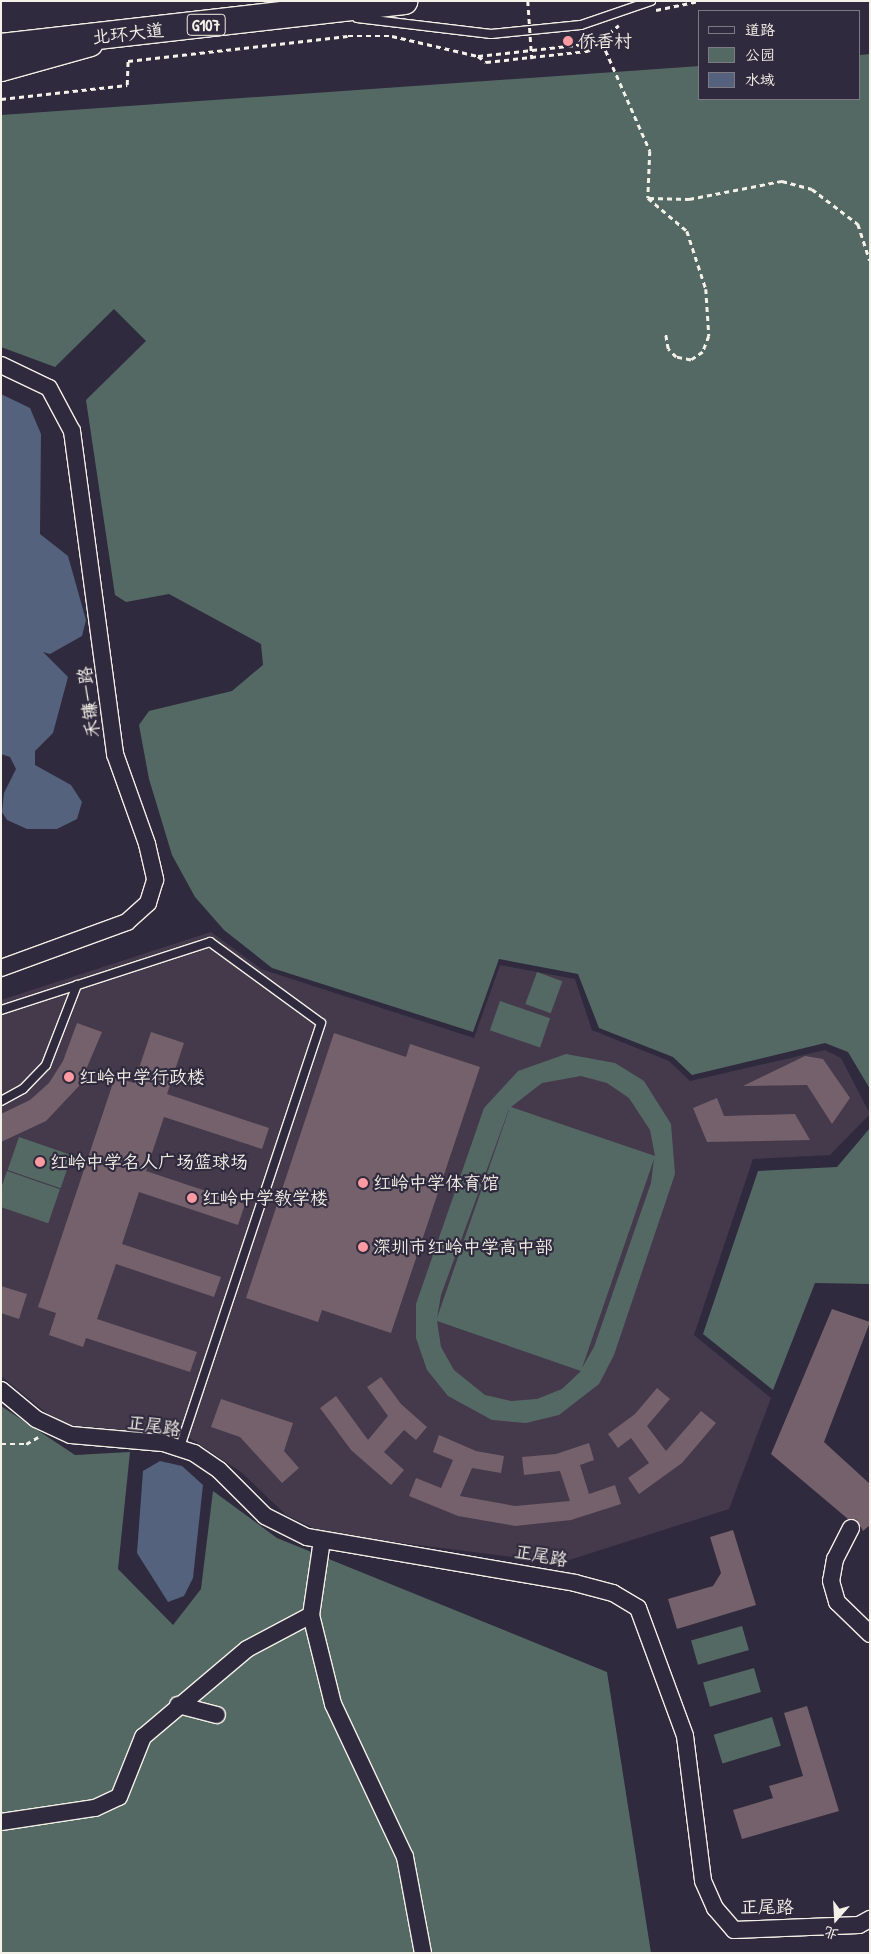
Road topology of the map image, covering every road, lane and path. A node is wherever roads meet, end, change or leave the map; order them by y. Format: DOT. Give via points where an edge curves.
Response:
graph roads {
  1 [pos="404,1"];
  2 [pos="528,1"];
  3 [pos="650,1"];
  4 [pos="699,1"];
  5 [pos="654,11"];
  6 [pos="305,14"];
  7 [pos="627,22"];
  8 [pos="107,36"];
  9 [pos="602,42"];
  10 [pos="1,47"];
  11 [pos="478,56"];
  12 [pos="532,59"];
  13 [pos="1,68"];
  14 [pos="1,99"];
  15 [pos="648,198"];
  16 [pos="870,260"];
  17 [pos="665,332"];
  18 [pos="1,365"];
  19 [pos="1,968"];
  20 [pos="77,985"];
  21 [pos="1,1010"];
  22 [pos="1,1100"];
  23 [pos="1,1390"];
  24 [pos="53,1428"];
  25 [pos="1,1444"];
  26 [pos="180,1448"];
  27 [pos="850,1528"];
  28 [pos="322,1540"];
  29 [pos="311,1615"];
  30 [pos="870,1634"];
  31 [pos="178,1705"];
  32 [pos="218,1715"];
  33 [pos="1,1822"];
  34 [pos="870,1920"];
  35 [pos="423,1953"];
  1 -- 6 [label="highway, 北环大道 / G107"];
  2 -- 12 [label="path, bridge"];
  3 -- 6 [label="lane" via="582,25 491,34 399,21"];
  4 -- 5 [label="path"];
  6 -- 8 [label="highway, 北环大道 / G107"];
  7 -- 9 [label="path"];
  8 -- 10 [label="highway, 北环大道 / G107"];
  8 -- 13 [label="main road"];
  9 -- 11 [label="path"];
  9 -- 12 [label="path" via="588,51"];
  9 -- 15 [label="path" via="650,151"];
  11 -- 12 [label="path" via="486,62"];
  11 -- 14 [label="path" via="392,36 348,36 128,61 127,85"];
  15 -- 16 [label="path" via="689,200 782,181 812,188 858,224"];
  15 -- 17 [label="path" via="687,231 706,289 709,336 703,352 691,360 676,357 668,349"];
  18 -- 19 [label="street, 禾镰一路" via="49,388 72,432 115,754 148,844 154,880 148,903 126,922"];
  20 -- 21 [label="lane"];
  20 -- 22 [label="lane" via="46,1065 27,1086"];
  20 -- 26 [label="lane" via="210,942 321,1023"];
  23 -- 24 [label="street, 正尾路"];
  24 -- 25 [label="path" via="26,1444"];
  24 -- 26 [label="street, 正尾路" via="89,1439"];
  26 -- 28 [label="street, 正尾路" via="219,1470 278,1525"];
  27 -- 30 [label="street" via="835,1559 831,1581 837,1602"];
  28 -- 29 [label="street"];
  28 -- 34 [label="street, 正尾路" via="575,1583 613,1593 638,1608 685,1736 703,1881 715,1908 734,1930 859,1925"];
  29 -- 31 [label="street" via="247,1649"];
  29 -- 35 [label="street" via="334,1704 405,1857"];
  31 -- 32 [label="street"];
  31 -- 33 [label="street" via="143,1737 119,1797 95,1808"];
}
